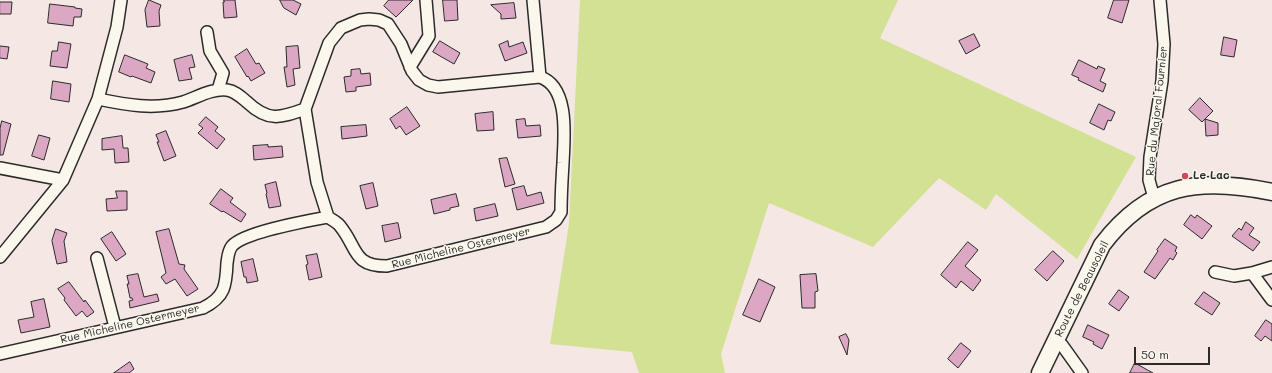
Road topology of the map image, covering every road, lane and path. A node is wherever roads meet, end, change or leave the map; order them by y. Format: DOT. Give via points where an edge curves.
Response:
graph roads {
  1 [pos="121,0"];
  2 [pos="426,0"];
  3 [pos="533,0"];
  4 [pos="1160,0"];
  5 [pos="207,32"];
  6 [pos="410,67"];
  7 [pos="540,77"];
  8 [pos="218,90"];
  9 [pos="98,99"];
  10 [pos="305,109"];
  11 [pos="0,168"];
  12 [pos="63,180"];
  13 [pos="1272,186"];
  14 [pos="1250,187"];
  15 [pos="1272,192"];
  16 [pos="1154,198"];
  17 [pos="328,217"];
  18 [pos="0,257"];
  19 [pos="97,258"];
  20 [pos="1272,267"];
  21 [pos="1215,272"];
  22 [pos="1252,273"];
  23 [pos="1272,300"];
  24 [pos="115,327"];
  25 [pos="1056,342"];
  26 [pos="0,354"];
  27 [pos="1040,373"];
  28 [pos="1082,373"];
  1 -- 9 [label="street" via="117,27"];
  2 -- 6 [label="street" via="428,36"];
  3 -- 7 [label="street"];
  4 -- 16 [label="street, Rue du Majoral Fournier" via="1164,44 1162,81 1150,157 1149,180"];
  5 -- 8 [label="street" via="210,51 223,73"];
  6 -- 7 [label="street" via="419,80 438,87"];
  6 -- 10 [label="street" via="401,44 388,24 369,19 360,20 341,28 329,43"];
  7 -- 17 [label="street, Rue Micheline Ostermeyer" via="547,79 557,92 564,125 561,212 556,220 546,227 387,266 376,266 359,257 340,225"];
  8 -- 9 [label="street" via="182,102 156,106 130,106"];
  8 -- 10 [label="street" via="239,94 257,112 271,117 286,116"];
  9 -- 12 [label="street"];
  10 -- 17 [label="street" via="317,182"];
  11 -- 12 [label="street"];
  12 -- 18 [label="street"];
  13 -- 14 [label="main road"];
  14 -- 15 [label="main road"];
  14 -- 16 [label="main road, Route de Beausoleil" via="1202,185"];
  16 -- 25 [label="main road, Route de Beausoleil" via="1125,219 1102,245"];
  17 -- 24 [label="street, Rue Micheline Ostermeyer" via="240,239 228,255 226,283 221,294 208,306"];
  19 -- 24 [label="street"];
  20 -- 22 [label="street"];
  21 -- 22 [label="street" via="1234,276"];
  22 -- 23 [label="street"];
  24 -- 26 [label="street, Rue Micheline Ostermeyer"];
  25 -- 27 [label="main road, Route de Beausoleil"];
  25 -- 28 [label="street" via="1062,346"];
}
